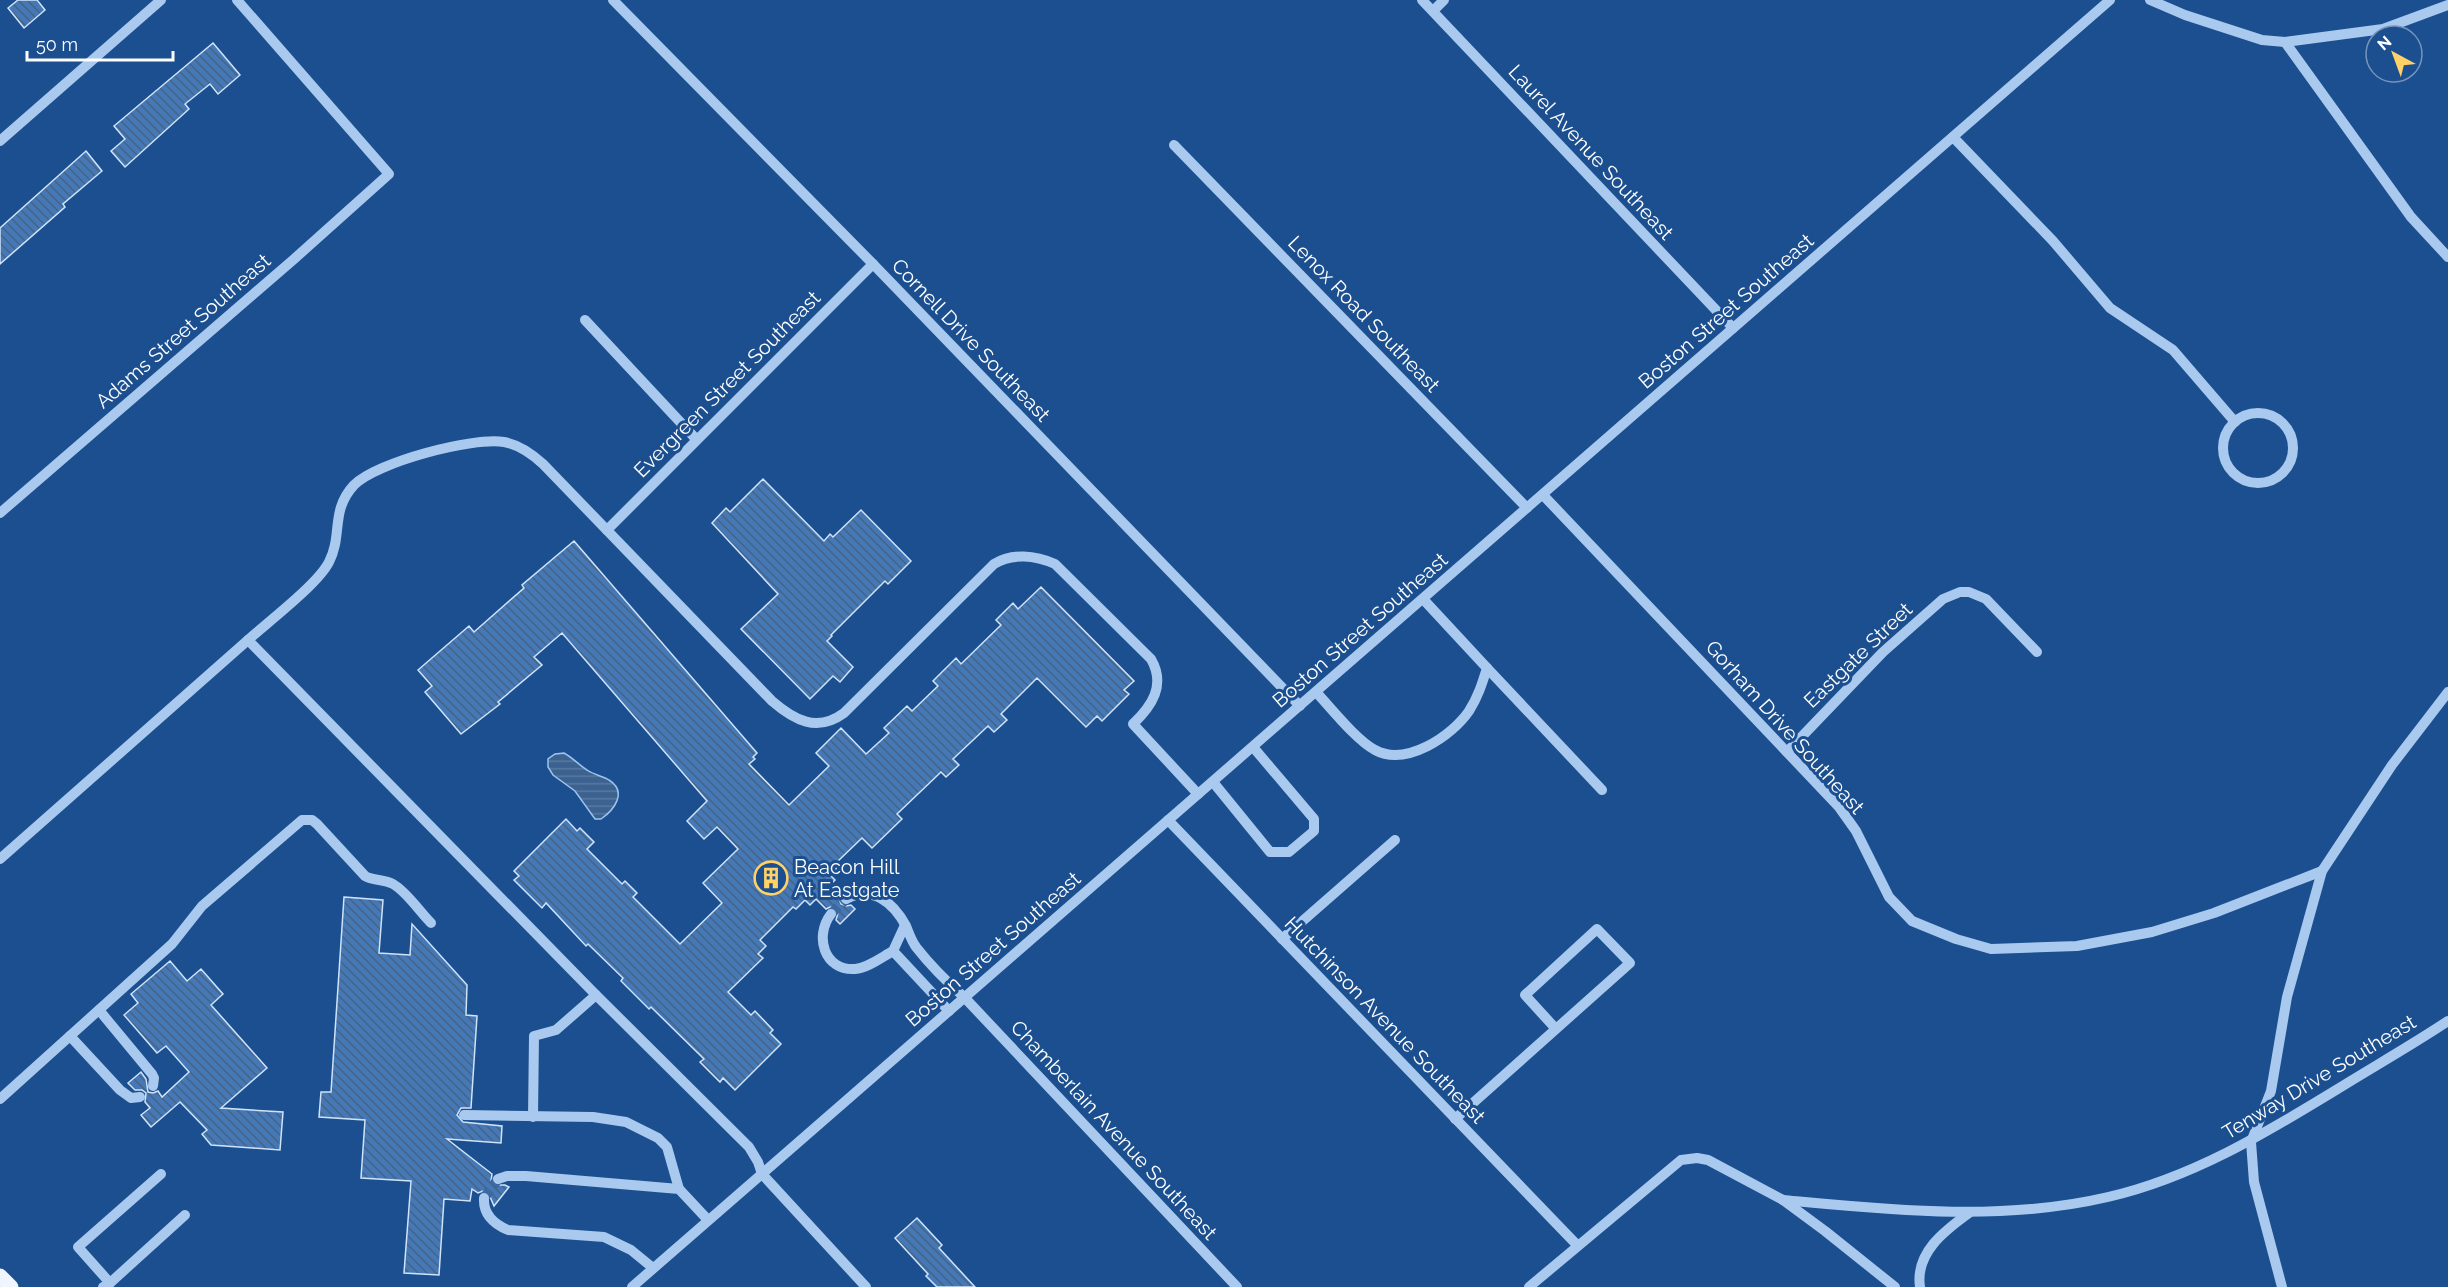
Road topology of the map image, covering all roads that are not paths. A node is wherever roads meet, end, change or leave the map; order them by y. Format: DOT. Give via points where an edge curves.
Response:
graph roads {
  1 [pos="160,0"];
  2 [pos="237,0"];
  3 [pos="613,0"];
  4 [pos="1422,0"];
  5 [pos="1444,0"];
  6 [pos="2110,0"];
  7 [pos="2150,0"];
  8 [pos="2448,5"];
  9 [pos="1432,10"];
  10 [pos="2285,42"];
  11 [pos="1953,137"];
  12 [pos="0,141"];
  13 [pos="1174,145"];
  14 [pos="2448,257"];
  15 [pos="873,264"];
  16 [pos="585,320"];
  17 [pos="1733,328"];
  18 [pos="2235,422"];
  19 [pos="696,439"];
  20 [pos="1543,495"];
  21 [pos="1527,508"];
  22 [pos="0,513"];
  23 [pos="607,530"];
  24 [pos="1423,599"];
  25 [pos="248,640"];
  26 [pos="2037,652"];
  27 [pos="1486,669"];
  28 [pos="1316,692"];
  29 [pos="2448,692"];
  30 [pos="1300,706"];
  31 [pos="1253,747"];
  32 [pos="1787,752"];
  33 [pos="1213,782"];
  34 [pos="1602,790"];
  35 [pos="1198,794"];
  36 [pos="1168,820"];
  37 [pos="1395,840"];
  38 [pos="0,859"];
  39 [pos="2322,872"];
  40 [pos="846,899"];
  41 [pos="831,914"];
  42 [pos="431,923"];
  43 [pos="905,925"];
  44 [pos="1282,939"];
  45 [pos="893,951"];
  46 [pos="596,995"];
  47 [pos="964,998"];
  48 [pos="99,1010"];
  49 [pos="949,1011"];
  50 [pos="2448,1021"];
  51 [pos="1556,1029"];
  52 [pos="70,1036"];
  53 [pos="153,1086"];
  54 [pos="140,1097"];
  55 [pos="0,1099"];
  56 [pos="464,1115"];
  57 [pos="533,1117"];
  58 [pos="1455,1119"];
  59 [pos="2252,1142"];
  60 [pos="161,1174"];
  61 [pos="762,1174"];
  62 [pos="498,1179"];
  63 [pos="679,1189"];
  64 [pos="484,1198"];
  65 [pos="1783,1200"];
  66 [pos="1969,1213"];
  67 [pos="185,1215"];
  68 [pos="708,1220"];
  69 [pos="1576,1245"];
  70 [pos="653,1268"];
  71 [pos="0,1275"];
  72 [pos="107,1285"];
  73 [pos="11,1287"];
  74 [pos="632,1287"];
  75 [pos="866,1287"];
  76 [pos="1237,1287"];
  77 [pos="1529,1287"];
  78 [pos="1895,1287"];
  79 [pos="1920,1287"];
  80 [pos="2282,1287"];
  1 -- 12 [label="street"];
  2 -- 22 [label="street, Adams Street Southeast" via="389,174"];
  3 -- 15 [label="street, Cornell Drive Southeast"];
  4 -- 9 [label="street, Laurel Avenue Southeast"];
  5 -- 9 [label="street"];
  6 -- 11 [label="street, Boston Street Southeast"];
  7 -- 10 [label="street" via="2262,40"];
  8 -- 10 [label="street" via="2383,28"];
  9 -- 17 [label="street, Laurel Avenue Southeast"];
  10 -- 14 [label="street" via="2411,217"];
  11 -- 17 [label="street, Boston Street Southeast"];
  11 -- 18 [label="street" via="2110,308 2173,350"];
  13 -- 21 [label="street, Lenox Road Southeast"];
  15 -- 19 [label="street, Evergreen Street Southeast"];
  15 -- 30 [label="street, Cornell Drive Southeast"];
  16 -- 19 [label="street"];
  17 -- 20 [label="street, Boston Street Southeast"];
  18 -- 18 [label="street" via="2226,434 2223,451 2229,468 2242,479 2259,483 2283,473 2293,449 2285,425 2262,413"];
  19 -- 23 [label="street, Evergreen Street Southeast"];
  20 -- 21 [label="street, Boston Street Southeast"];
  20 -- 32 [label="street, Gorham Drive Southeast"];
  21 -- 24 [label="street, Boston Street Southeast"];
  23 -- 25 [label="street" via="536,457 513,444 476,442 383,466 355,484 342,502 334,549 322,572"];
  23 -- 35 [label="street" via="772,701 798,720 812,723 831,721 844,713 994,564 1019,557 1047,560 1068,575 1151,659 1158,676 1156,694 1133,724"];
  24 -- 27 [label="street"];
  24 -- 28 [label="street, Boston Street Southeast"];
  25 -- 38 [label="street"];
  25 -- 46 [label="street"];
  26 -- 32 [label="street, Eastgate Street" via="1986,599 1959,592 1943,599 1883,652"];
  27 -- 28 [label="street" via="1480,692 1468,713 1426,748 1405,754 1389,755 1375,750"];
  27 -- 34 [label="street"];
  28 -- 30 [label="street, Boston Street Southeast"];
  29 -- 39 [label="street" via="2386,774"];
  30 -- 31 [label="street, Boston Street Southeast"];
  31 -- 33 [label="street, Boston Street Southeast"];
  31 -- 33 [label="street" via="1314,819 1314,831 1289,852 1270,852"];
  32 -- 39 [label="street, Gorham Drive Southeast" via="1839,807 1856,831 1889,897 1912,921 1991,949 2077,946 2152,932"];
  33 -- 35 [label="street, Boston Street Southeast"];
  35 -- 36 [label="street, Boston Street Southeast"];
  36 -- 44 [label="street, Hutchinson Avenue Southeast"];
  36 -- 47 [label="street, Boston Street Southeast"];
  37 -- 44 [label="street"];
  39 -- 59 [label="street" via="2287,997 2271,1090"];
  40 -- 43 [label="street, Chamberlain Avenue Southeast" via="859,893 875,895 889,904"];
  41 -- 45 [label="street" via="823,928 822,942 837,964 859,969"];
  42 -- 48 [label="street" via="393,884 365,876 317,824 302,820 202,906 172,944"];
  43 -- 45 [label="street"];
  43 -- 47 [label="street, Chamberlain Avenue Southeast" via="915,945"];
  44 -- 58 [label="street, Hutchinson Avenue Southeast"];
  45 -- 49 [label="street"];
  46 -- 57 [label="street" via="563,1025 534,1036"];
  46 -- 61 [label="street" via="749,1147"];
  47 -- 49 [label="street, Boston Street Southeast"];
  47 -- 76 [label="street, Chamberlain Avenue Southeast"];
  48 -- 52 [label="street"];
  48 -- 53 [label="street" via="152,1074"];
  49 -- 61 [label="street, Boston Street Southeast"];
  50 -- 59 [label="street, Tenway Drive Southeast"];
  51 -- 51 [label="street" via="1630,963 1597,929 1525,995"];
  51 -- 58 [label="street"];
  52 -- 54 [label="street" via="120,1090 131,1098"];
  52 -- 55 [label="street"];
  56 -- 57 [label="street"];
  57 -- 63 [label="street" via="605,1117 647,1131 667,1147"];
  58 -- 69 [label="street, Hutchinson Avenue Southeast"];
  59 -- 66 [label="street, Tenway Drive Southeast" via="2162,1181 2108,1197"];
  59 -- 80 [label="street" via="2254,1182"];
  60 -- 72 [label="street" via="78,1247"];
  61 -- 68 [label="street, Boston Street Southeast"];
  61 -- 75 [label="street"];
  62 -- 63 [label="street" via="526,1176"];
  63 -- 68 [label="street"];
  64 -- 70 [label="street" via="485,1210 497,1225 508,1230 604,1237 631,1250"];
  65 -- 66 [label="street, Tenway Drive Southeast"];
  65 -- 69 [label="street" via="1708,1160 1681,1160"];
  65 -- 78 [label="street"];
  66 -- 79 [label="street" via="1946,1230 1924,1256 1919,1268"];
  67 -- 72 [label="street"];
  68 -- 70 [label="street, Boston Street Southeast"];
  69 -- 77 [label="street"];
  70 -- 74 [label="street, Boston Street Southeast"];
  71 -- 73 [label="main road"];
}
